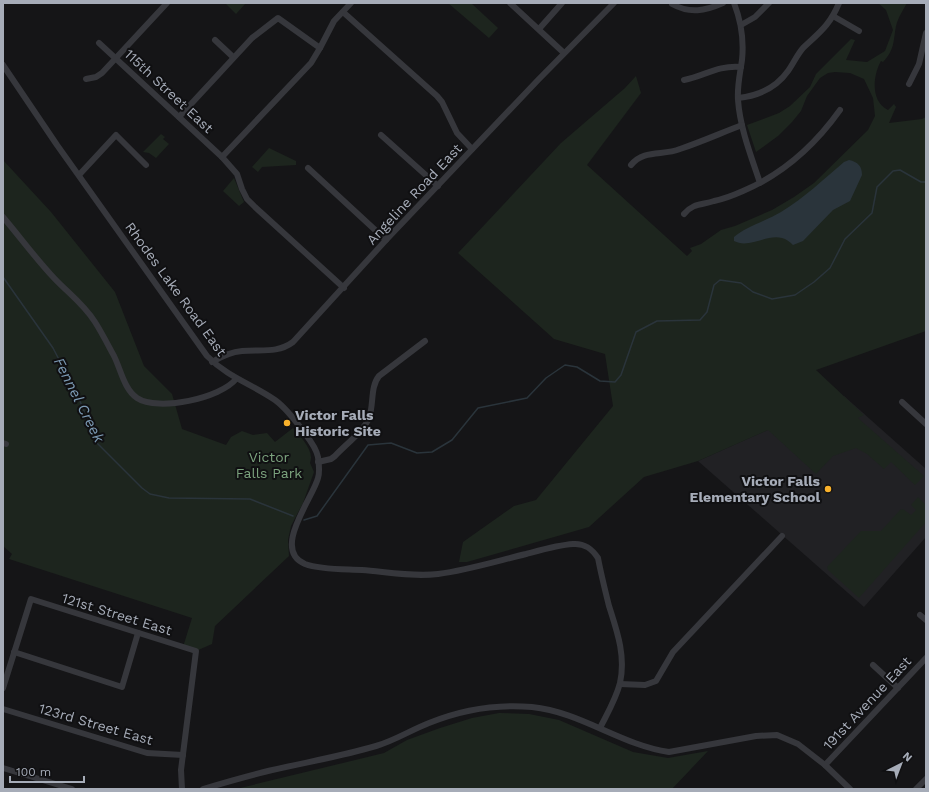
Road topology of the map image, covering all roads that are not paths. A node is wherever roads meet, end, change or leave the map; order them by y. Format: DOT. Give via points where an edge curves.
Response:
graph roads {
  1 [pos="167,3"];
  2 [pos="351,3"];
  3 [pos="510,3"];
  4 [pos="562,3"];
  5 [pos="614,3"];
  6 [pos="723,3"];
  7 [pos="734,3"];
  8 [pos="769,3"];
  9 [pos="839,3"];
  10 [pos="672,4"];
  11 [pos="342,12"];
  12 [pos="833,16"];
  13 [pos="741,25"];
  14 [pos="539,29"];
  15 [pos="859,31"];
  16 [pos="926,33"];
  17 [pos="215,40"];
  18 [pos="99,43"];
  19 [pos="320,48"];
  20 [pos="564,53"];
  21 [pos="233,57"];
  22 [pos="116,58"];
  23 [pos="3,65"];
  24 [pos="741,67"];
  25 [pos="86,79"];
  26 [pos="684,80"];
  27 [pos="909,84"];
  28 [pos="738,98"];
  29 [pos="840,110"];
  30 [pos="179,117"];
  31 [pos="742,125"];
  32 [pos="381,134"];
  33 [pos="472,150"];
  34 [pos="222,157"];
  35 [pos="146,164"];
  36 [pos="631,165"];
  37 [pos="308,168"];
  38 [pos="79,175"];
  39 [pos="760,183"];
  40 [pos="438,186"];
  41 [pos="684,214"];
  42 [pos="3,217"];
  43 [pos="386,240"];
  44 [pos="344,288"];
  45 [pos="425,341"];
  46 [pos="212,362"];
  47 [pos="236,379"];
  48 [pos="902,402"];
  49 [pos="926,424"];
  50 [pos="318,462"];
  51 [pos="782,536"];
  52 [pos="920,615"];
  53 [pos="926,620"];
  54 [pos="138,633"];
  55 [pos="14,652"];
  56 [pos="926,658"];
  57 [pos="873,665"];
  58 [pos="620,684"];
  59 [pos="3,688"];
  60 [pos="898,688"];
  61 [pos="3,710"];
  62 [pos="600,728"];
  63 [pos="183,755"];
  64 [pos="825,765"];
  65 [pos="3,768"];
  66 [pos="926,779"];
  67 [pos="72,789"];
  68 [pos="182,789"];
  69 [pos="203,789"];
  70 [pos="850,789"];
  71 [pos="916,789"];
  1 -- 22 [label="street"];
  2 -- 11 [label="street"];
  3 -- 14 [label="street"];
  4 -- 14 [label="street"];
  5 -- 20 [label="street, Angeline Road East"];
  6 -- 10 [label="street" via="700,11 686,10"];
  7 -- 13 [label="street"];
  8 -- 13 [label="street" via="755,17"];
  9 -- 12 [label="street"];
  11 -- 19 [label="street" via="331,26"];
  11 -- 33 [label="street" via="437,96 457,133"];
  12 -- 15 [label="street"];
  12 -- 28 [label="street" via="777,82 756,94"];
  13 -- 24 [label="street"];
  14 -- 20 [label="street"];
  16 -- 27 [label="street" via="919,64"];
  17 -- 21 [label="street"];
  18 -- 22 [label="street, 115th Street East"];
  19 -- 21 [label="street" via="278,18"];
  19 -- 34 [label="street" via="311,63"];
  20 -- 33 [label="street, Angeline Road East"];
  21 -- 30 [label="street"];
  22 -- 25 [label="street" via="102,73"];
  22 -- 30 [label="street, 115th Street East"];
  23 -- 38 [label="street, Rhodes Lake Road East"];
  24 -- 26 [label="street" via="717,68"];
  24 -- 28 [label="street"];
  28 -- 31 [label="street"];
  29 -- 39 [label="street" via="810,146 787,166"];
  30 -- 34 [label="street, 115th Street East"];
  31 -- 36 [label="street" via="677,151 646,154"];
  31 -- 39 [label="street"];
  32 -- 40 [label="street"];
  33 -- 40 [label="street, Angeline Road East"];
  34 -- 44 [label="street, 115th Street East" via="237,174 247,199 255,208"];
  35 -- 38 [label="street" via="116,135"];
  37 -- 43 [label="street"];
  38 -- 46 [label="street, Rhodes Lake Road East"];
  39 -- 41 [label="street" via="729,197 695,205 688,208"];
  40 -- 43 [label="street, Angeline Road East"];
  42 -- 47 [label="street" via="52,276 85,308 114,356 126,386 136,397 159,404 190,400 224,389"];
  43 -- 44 [label="street, Angeline Road East"];
  44 -- 46 [label="street, Angeline Road East" via="288,346 275,350 230,353"];
  45 -- 50 [label="street" via="377,378 366,424 335,456"];
  46 -- 47 [label="street, Rhodes Lake Road East"];
  47 -- 50 [label="street, Rhodes Lake Road East" via="280,404 312,442"];
  48 -- 49 [label="street"];
  50 -- 58 [label="street, Rhodes Lake Road East" via="319,477 292,535 295,554 305,563 327,568 435,574 574,544 584,545 590,549 598,558 617,628 621,648"];
  51 -- 58 [label="street" via="673,652 656,681 645,685"];
  52 -- 53 [label="street"];
  54 -- 55 [label="street, 121st Street East" via="31,599"];
  54 -- 55 [label="street" via="122,687"];
  54 -- 63 [label="street, 121st Street East" via="196,651"];
  55 -- 59 [label="street"];
  56 -- 60 [label="street, 191st Avenue East"];
  57 -- 60 [label="street"];
  58 -- 62 [label="street, Rhodes Lake Road East"];
  60 -- 64 [label="street, 191st Avenue East"];
  61 -- 63 [label="street, 123rd Street East" via="147,753"];
  62 -- 64 [label="street" via="636,744 669,752 756,736 778,735 798,744"];
  62 -- 69 [label="street" via="551,710 534,707 515,706 467,711 429,723 377,746"];
  63 -- 68 [label="street"];
  64 -- 70 [label="street"];
  65 -- 67 [label="street"];
  66 -- 71 [label="street"];
}
